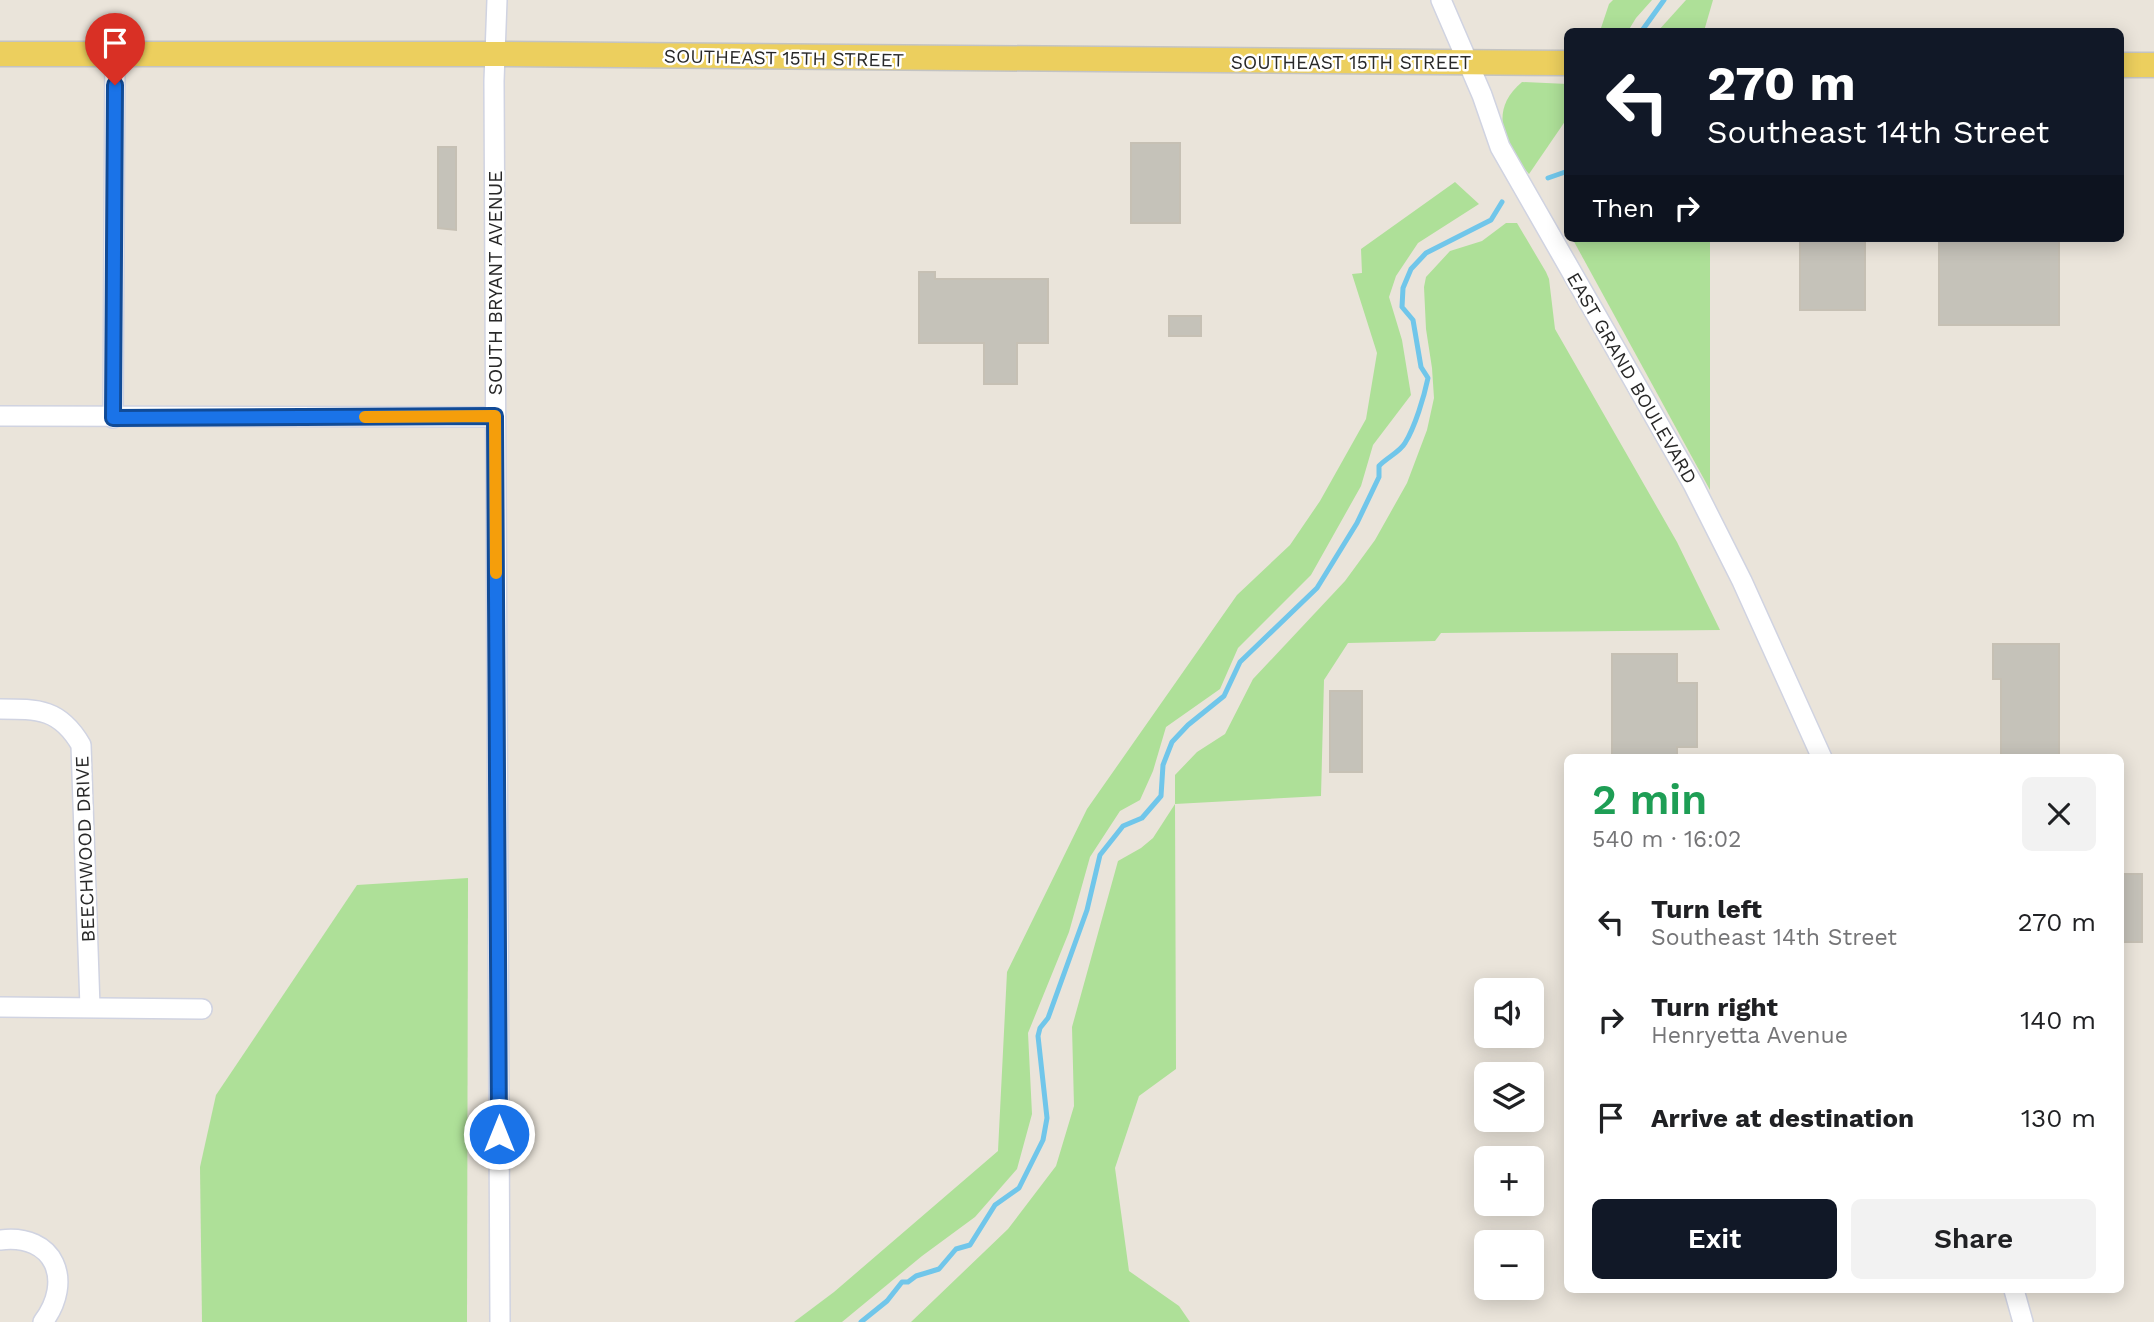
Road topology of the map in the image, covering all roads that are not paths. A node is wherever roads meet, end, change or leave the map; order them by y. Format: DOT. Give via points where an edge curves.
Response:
graph roads {
  1 [pos="497,0"];
  2 [pos="1441,0"];
  3 [pos="0,54"];
  4 [pos="496,54"];
  5 [pos="115,55"];
  6 [pos="1469,62"];
  7 [pos="1564,62"];
  8 [pos="2124,65"];
  9 [pos="2154,65"];
  10 [pos="0,416"];
  11 [pos="495,416"];
  12 [pos="113,418"];
  13 [pos="0,709"];
  14 [pos="1820,754"];
  15 [pos="0,1007"];
  16 [pos="90,1007"];
  17 [pos="202,1009"];
  18 [pos="7,1239"];
  19 [pos="2015,1293"];
  20 [pos="43,1322"];
  21 [pos="500,1322"];
  22 [pos="2023,1322"];
  1 -- 4 [label="street, SOUTH BRYANT AVENUE"];
  2 -- 6 [label="street, EAST GRAND BOULEVARD"];
  3 -- 5 [label="main road, SOUTHEAST 15TH STREET"];
  4 -- 5 [label="main road, SOUTHEAST 15TH STREET"];
  4 -- 6 [label="main road, SOUTHEAST 15TH STREET"];
  4 -- 11 [label="street, SOUTH BRYANT AVENUE"];
  5 -- 12 [label="street"];
  6 -- 7 [label="main road, SOUTHEAST 15TH STREET"];
  6 -- 14 [label="street, EAST GRAND BOULEVARD" via="1500,147 1693,484"];
  8 -- 9 [label="main road"];
  10 -- 12 [label="street"];
  11 -- 12 [label="street"];
  11 -- 21 [label="street, SOUTH BRYANT AVENUE"];
  13 -- 16 [label="street, BEECHWOOD DRIVE" via="37,709 54,716 73,731 81,745"];
  15 -- 16 [label="street"];
  16 -- 17 [label="street"];
  18 -- 20 [label="street" via="39,1245 54,1261 58,1286"];
  19 -- 22 [label="street"];
}
